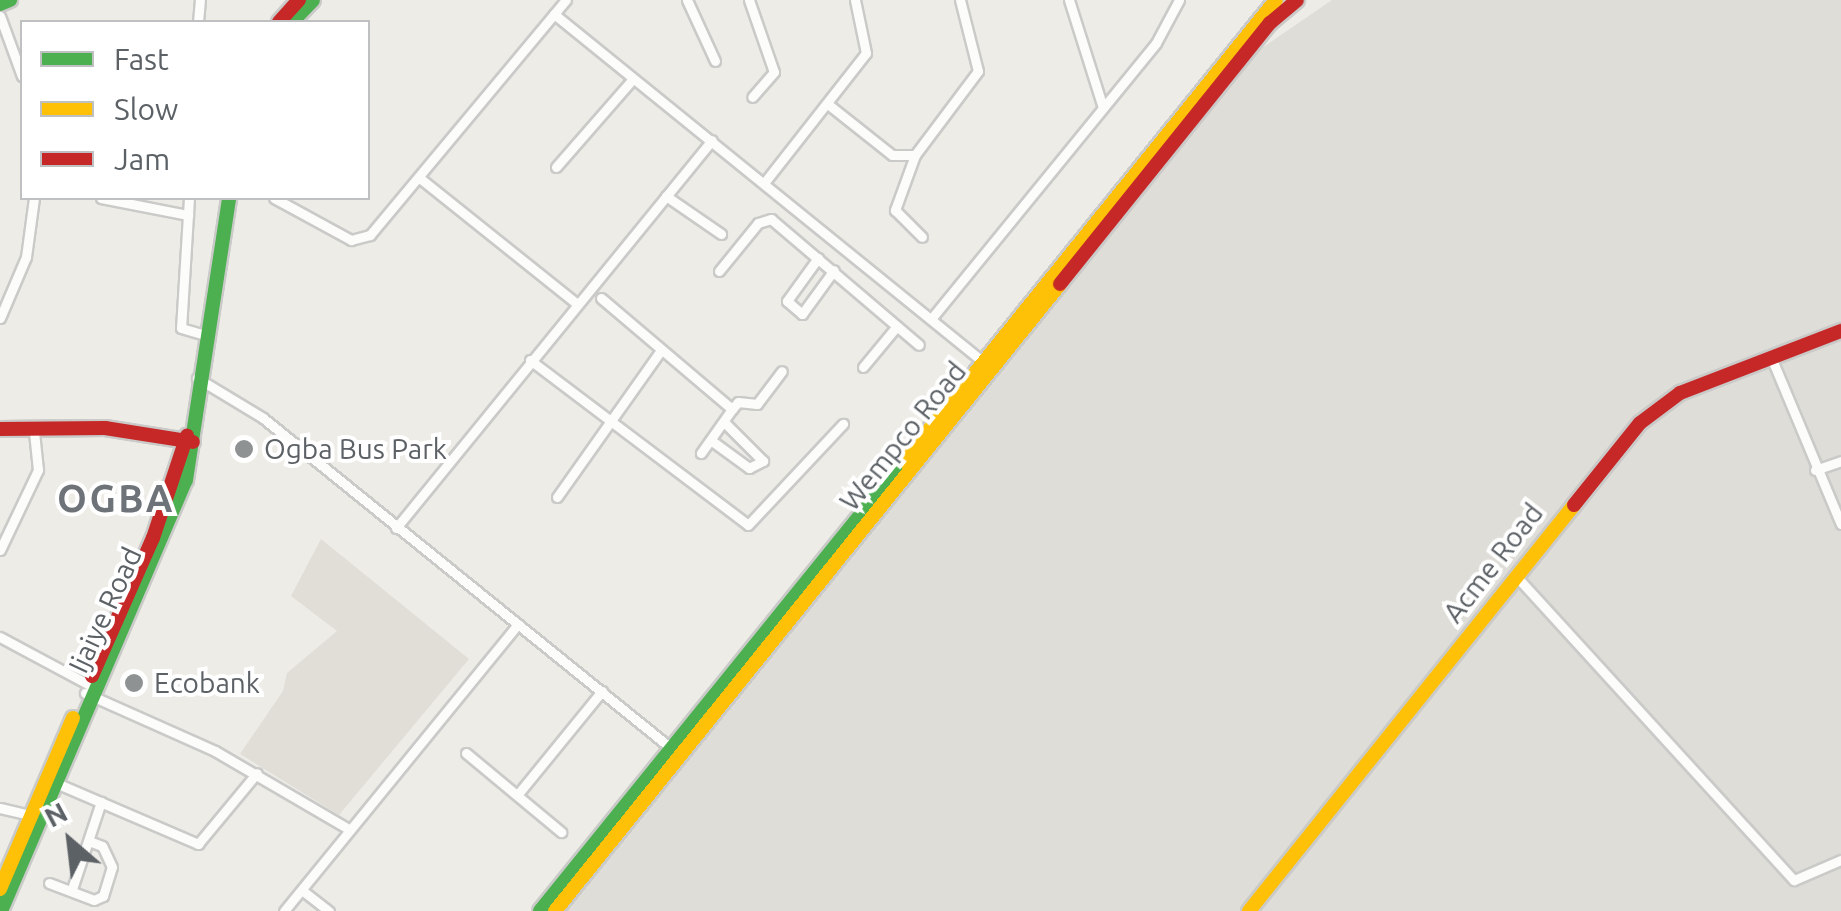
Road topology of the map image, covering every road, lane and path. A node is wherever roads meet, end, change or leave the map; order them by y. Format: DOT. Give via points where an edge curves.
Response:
graph roads {
  1 [pos="10,0"];
  2 [pos="299,0"];
  3 [pos="314,0"];
  4 [pos="566,0"];
  5 [pos="687,0"];
  6 [pos="749,0"];
  7 [pos="855,0"];
  8 [pos="960,0"];
  9 [pos="1069,0"];
  10 [pos="1179,0"];
  11 [pos="1276,0"];
  12 [pos="1297,0"];
  13 [pos="0,4"];
  14 [pos="554,14"];
  15 [pos="0,16"];
  16 [pos="281,20"];
  17 [pos="294,20"];
  18 [pos="715,61"];
  19 [pos="20,71"];
  20 [pos="632,80"];
  21 [pos="752,97"];
  22 [pos="829,105"];
  23 [pos="1104,108"];
  24 [pos="712,140"];
  25 [pos="915,155"];
  26 [pos="556,167"];
  27 [pos="421,180"];
  28 [pos="764,184"];
  29 [pos="666,196"];
  30 [pos="34,200"];
  31 [pos="112,200"];
  32 [pos="189,200"];
  33 [pos="219,200"];
  34 [pos="229,200"];
  35 [pos="278,200"];
  36 [pos="188,215"];
  37 [pos="721,234"];
  38 [pos="922,237"];
  39 [pos="842,247"];
  40 [pos="818,258"];
  41 [pos="831,267"];
  42 [pos="719,271"];
  43 [pos="601,298"];
  44 [pos="576,304"];
  45 [pos="0,318"];
  46 [pos="932,318"];
  47 [pos="897,326"];
  48 [pos="1841,331"];
  49 [pos="202,334"];
  50 [pos="919,345"];
  51 [pos="662,350"];
  52 [pos="1771,357"];
  53 [pos="530,360"];
  54 [pos="986,364"];
  55 [pos="862,367"];
  56 [pos="782,371"];
  57 [pos="200,378"];
  58 [pos="732,408"];
  59 [pos="606,420"];
  60 [pos="726,424"];
  61 [pos="843,424"];
  62 [pos="0,429"];
  63 [pos="34,431"];
  64 [pos="712,440"];
  65 [pos="190,441"];
  66 [pos="701,453"];
  67 [pos="1841,460"];
  68 [pos="1815,470"];
  69 [pos="557,497"];
  70 [pos="1841,524"];
  71 [pos="396,528"];
  72 [pos="2,537"];
  73 [pos="0,550"];
  74 [pos="1514,574"];
  75 [pos="518,624"];
  76 [pos="0,637"];
  77 [pos="602,690"];
  78 [pos="91,691"];
  79 [pos="677,752"];
  80 [pos="466,753"];
  81 [pos="257,774"];
  82 [pos="54,782"];
  83 [pos="518,794"];
  84 [pos="101,802"];
  85 [pos="0,808"];
  86 [pos="28,814"];
  87 [pos="350,830"];
  88 [pos="561,832"];
  89 [pos="89,841"];
  90 [pos="1841,860"];
  91 [pos="49,883"];
  92 [pos="0,889"];
  93 [pos="72,889"];
  94 [pos="303,891"];
  95 [pos="1,911"];
  96 [pos="284,911"];
  97 [pos="329,911"];
  98 [pos="540,911"];
  99 [pos="555,911"];
  100 [pos="1249,911"];
  1 -- 13 [label="street"];
  2 -- 16 [label="street"];
  3 -- 17 [label="street"];
  4 -- 14 [label="street"];
  5 -- 18 [label="street"];
  6 -- 21 [label="street" via="774,72"];
  7 -- 22 [label="street" via="866,53"];
  8 -- 25 [label="street" via="978,71"];
  9 -- 23 [label="street"];
  10 -- 23 [label="street" via="1174,18"];
  11 -- 54 [label="street, Wempco Road"];
  12 -- 54 [label="street, Wempco Road" via="1270,22"];
  14 -- 20 [label="street"];
  14 -- 27 [label="street"];
  15 -- 19 [label="street"];
  20 -- 24 [label="street"];
  20 -- 26 [label="street"];
  22 -- 25 [label="street" via="892,155"];
  22 -- 28 [label="street"];
  23 -- 46 [label="street"];
  24 -- 28 [label="street"];
  24 -- 29 [label="street"];
  25 -- 38 [label="street" via="896,210"];
  27 -- 35 [label="street" via="360,240"];
  27 -- 44 [label="street"];
  28 -- 39 [label="street"];
  29 -- 37 [label="street"];
  29 -- 44 [label="street"];
  30 -- 45 [label="street" via="26,257"];
  31 -- 36 [label="street"];
  32 -- 36 [label="street"];
  33 -- 49 [label="street, Ijaiye Road"];
  34 -- 57 [label="street, Ijaiye Road"];
  36 -- 49 [label="street" via="181,328"];
  39 -- 41 [label="street"];
  39 -- 46 [label="street"];
  40 -- 41 [label="street"];
  40 -- 41 [label="street" via="787,301 802,314"];
  40 -- 42 [label="street" via="764,219"];
  41 -- 47 [label="street"];
  43 -- 51 [label="street"];
  44 -- 53 [label="street"];
  46 -- 54 [label="street"];
  47 -- 50 [label="street"];
  47 -- 55 [label="street"];
  48 -- 52 [label="street, Acme Road"];
  49 -- 57 [label="street, Ijaiye Road"];
  51 -- 58 [label="street"];
  51 -- 59 [label="street"];
  52 -- 68 [label="street"];
  52 -- 74 [label="street, Acme Road" via="1680,393 1640,422"];
  53 -- 59 [label="street"];
  53 -- 71 [label="street"];
  54 -- 79 [label="street, Wempco Road"];
  56 -- 58 [label="street" via="756,404"];
  57 -- 65 [label="street, Ijaiye Road"];
  57 -- 71 [label="street" via="263,418"];
  58 -- 60 [label="street"];
  59 -- 61 [label="street" via="748,525"];
  59 -- 69 [label="street" via="604,434"];
  60 -- 64 [label="street"];
  60 -- 64 [label="street" via="764,461 749,468"];
  62 -- 63 [label="street"];
  63 -- 65 [label="street" via="105,428"];
  63 -- 72 [label="street" via="38,470"];
  64 -- 66 [label="street"];
  65 -- 78 [label="street, Ijaiye Road"];
  67 -- 68 [label="street"];
  68 -- 70 [label="street"];
  71 -- 75 [label="street"];
  72 -- 73 [label="street"];
  74 -- 90 [label="street" via="1794,880"];
  74 -- 100 [label="street, Acme Road"];
  75 -- 77 [label="street"];
  75 -- 87 [label="street"];
  76 -- 78 [label="street"];
  77 -- 79 [label="street"];
  77 -- 83 [label="street"];
  78 -- 81 [label="street"];
  78 -- 82 [label="street, Ijaiye Road"];
  78 -- 86 [label="street, Ijaiye Road"];
  79 -- 98 [label="street, Wempco Road"];
  79 -- 99 [label="street, Wempco Road"];
  80 -- 83 [label="street"];
  81 -- 84 [label="street" via="198,844"];
  81 -- 87 [label="street"];
  82 -- 84 [label="street"];
  82 -- 95 [label="street, Ijaiye Road"];
  83 -- 88 [label="street"];
  84 -- 89 [label="street"];
  85 -- 86 [label="street"];
  86 -- 92 [label="street, Ijaiye Road"];
  87 -- 94 [label="street"];
  89 -- 93 [label="street"];
  89 -- 93 [label="street" via="102,846 113,877 94,900"];
  91 -- 93 [label="street"];
  94 -- 96 [label="street"];
  94 -- 97 [label="street"];
}
